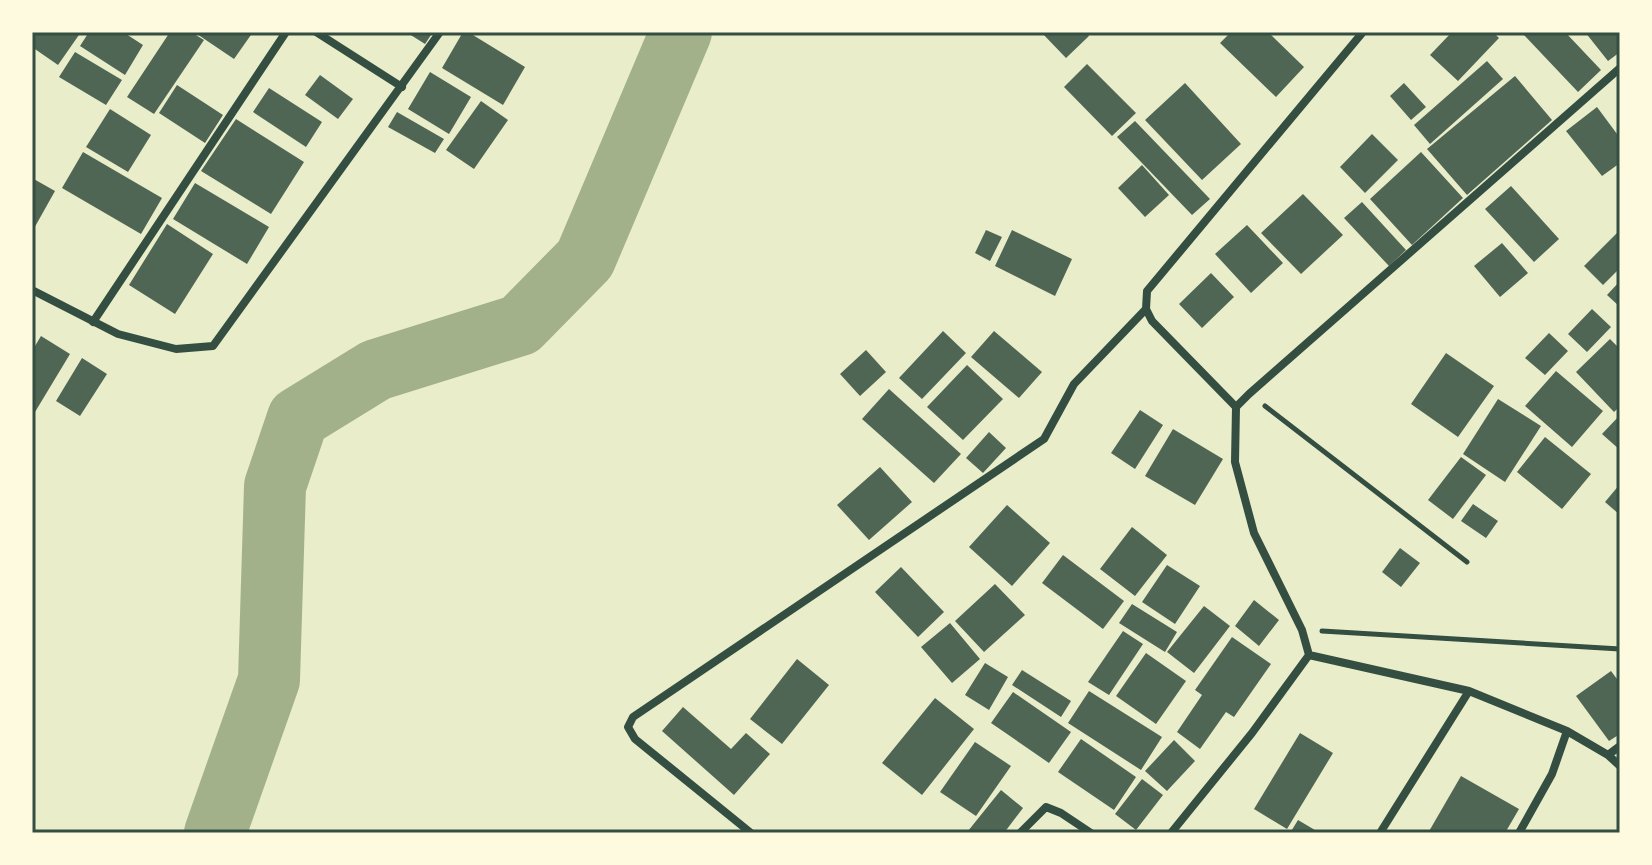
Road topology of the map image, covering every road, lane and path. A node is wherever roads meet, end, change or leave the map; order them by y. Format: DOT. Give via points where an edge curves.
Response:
graph roads {
  1 [pos="286,32"];
  2 [pos="316,32"];
  3 [pos="440,32"];
  4 [pos="1363,32"];
  5 [pos="1620,68"];
  6 [pos="402,87"];
  7 [pos="32,290"];
  8 [pos="1146,309"];
  9 [pos="93,322"];
  10 [pos="1249,394"];
  11 [pos="1236,407"];
  12 [pos="1467,562"];
  13 [pos="1302,630"];
  14 [pos="1620,649"];
  15 [pos="1309,655"];
  16 [pos="1469,691"];
  17 [pos="1567,731"];
  18 [pos="1620,746"];
  19 [pos="1608,755"];
  20 [pos="1620,766"];
  21 [pos="751,833"];
  22 [pos="1020,833"];
  23 [pos="1091,833"];
  24 [pos="1171,833"];
  25 [pos="1380,833"];
  26 [pos="1519,833"];
  1 -- 9 [label="street"];
  2 -- 6 [label="street"];
  3 -- 6 [label="street"];
  4 -- 8 [label="street" via="1147,291"];
  5 -- 10 [label="street"];
  6 -- 9 [label="street" via="213,346 176,349"];
  7 -- 9 [label="street"];
  8 -- 11 [label="street"];
  8 -- 21 [label="street" via="1074,384 1044,439 633,717 628,727 635,739"];
  10 -- 11 [label="street"];
  10 -- 12 [label="path"];
  11 -- 13 [label="street" via="1235,462 1254,533"];
  13 -- 14 [label="path"];
  13 -- 15 [label="street"];
  15 -- 16 [label="street"];
  15 -- 24 [label="street"];
  16 -- 17 [label="street"];
  16 -- 25 [label="street"];
  17 -- 19 [label="street"];
  17 -- 26 [label="street" via="1552,774"];
  18 -- 19 [label="street"];
  19 -- 20 [label="street"];
  22 -- 23 [label="street" via="1046,807"];
}
